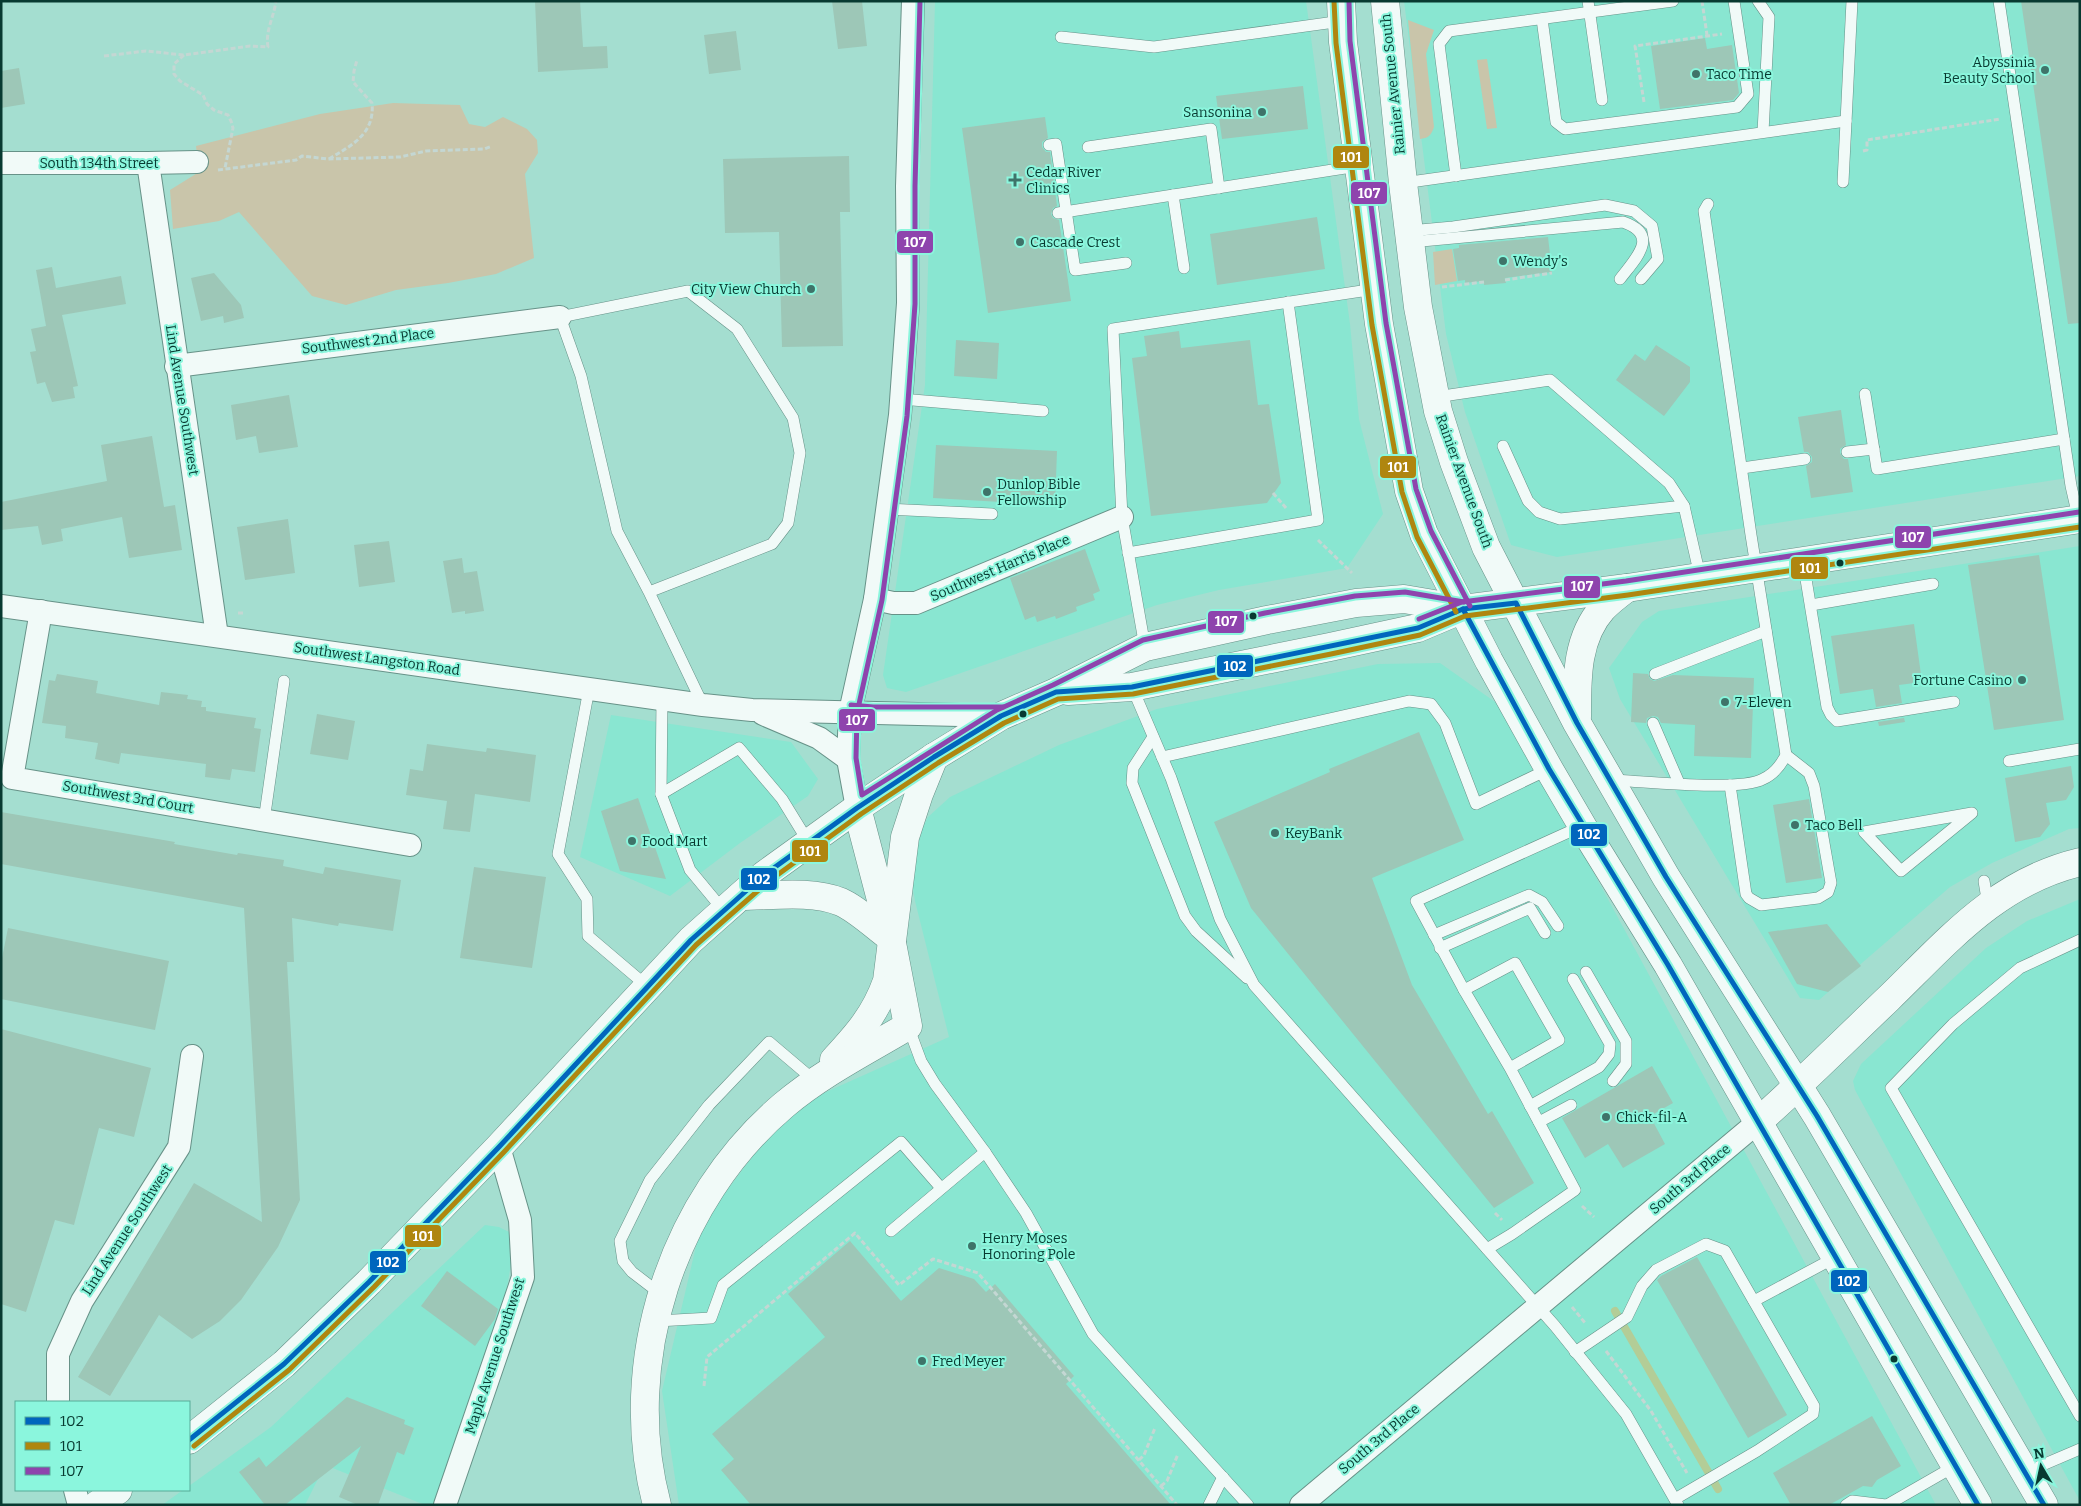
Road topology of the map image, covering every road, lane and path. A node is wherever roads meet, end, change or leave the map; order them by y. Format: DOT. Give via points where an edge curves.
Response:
graph roads {
  1 [pos="276,1"];
  2 [pos="914,1"];
  3 [pos="1384,1"];
  4 [pos="1673,1"];
  5 [pos="1702,1"];
  6 [pos="1734,1"];
  7 [pos="1758,1"];
  8 [pos="1852,1"];
  9 [pos="1999,1"];
  10 [pos="1589,6"];
  11 [pos="1341,11"];
  12 [pos="1542,19"];
  13 [pos="1062,37"];
  14 [pos="184,55"];
  15 [pos="104,56"];
  16 [pos="357,60"];
  17 [pos="1602,100"];
  18 [pos="1644,102"];
  19 [pos="2016,116"];
  20 [pos="1846,121"];
  21 [pos="1763,132"];
  22 [pos="1049,145"];
  23 [pos="492,146"];
  24 [pos="1088,147"];
  25 [pos="1845,157"];
  26 [pos="328,159"];
  27 [pos="193,162"];
  28 [pos="1,163"];
  29 [pos="148,164"];
  30 [pos="1358,166"];
  31 [pos="225,169"];
  32 [pos="1456,176"];
  33 [pos="1843,182"];
  34 [pos="1403,183"];
  35 [pos="1219,188"];
  36 [pos="1173,195"];
  37 [pos="1708,204"];
  38 [pos="1062,213"];
  39 [pos="1410,237"];
  40 [pos="1126,262"];
  41 [pos="1184,268"];
  42 [pos="1552,273"];
  43 [pos="1620,279"];
  44 [pos="1641,279"];
  45 [pos="1505,280"];
  46 [pos="1484,282"];
  47 [pos="1434,288"];
  48 [pos="1374,289"];
  49 [pos="1288,302"];
  50 [pos="560,317"];
  51 [pos="176,366"];
  52 [pos="1865,394"];
  53 [pos="1436,397"];
  54 [pos="901,398"];
  55 [pos="1043,411"];
  56 [pos="2064,439"];
  57 [pos="1503,446"];
  58 [pos="1874,448"];
  59 [pos="1847,452"];
  60 [pos="1805,459"];
  61 [pos="1742,468"];
  62 [pos="1273,494"];
  63 [pos="1684,506"];
  64 [pos="886,509"];
  65 [pos="992,514"];
  66 [pos="1292,514"];
  67 [pos="1122,517"];
  68 [pos="2079,521"];
  69 [pos="1318,540"];
  70 [pos="1128,553"];
  71 [pos="1803,560"];
  72 [pos="1756,568"];
  73 [pos="1352,573"];
  74 [pos="1700,576"];
  75 [pos="1934,584"];
  76 [pos="1627,588"];
  77 [pos="649,592"];
  78 [pos="875,599"];
  79 [pos="1516,603"];
  80 [pos="1811,605"];
  81 [pos="1,606"];
  82 [pos="1463,609"];
  83 [pos="41,611"];
  84 [pos="238,613"];
  85 [pos="243,613"];
  86 [pos="1766,631"];
  87 [pos="217,636"];
  88 [pos="1145,647"];
  89 [pos="1654,674"];
  90 [pos="284,680"];
  91 [pos="1132,686"];
  92 [pos="589,689"];
  93 [pos="1056,692"];
  94 [pos="662,699"];
  95 [pos="1954,702"];
  96 [pos="703,705"];
  97 [pos="752,710"];
  98 [pos="850,712"];
  99 [pos="1000,716"];
  100 [pos="1578,723"];
  101 [pos="1653,723"];
  102 [pos="1153,737"];
  103 [pos="2080,749"];
  104 [pos="1786,755"];
  105 [pos="934,757"];
  106 [pos="1162,757"];
  107 [pos="848,759"];
  108 [pos="2008,760"];
  109 [pos="1549,769"];
  110 [pos="7,777"];
  111 [pos="1610,780"];
  112 [pos="1679,783"];
  113 [pos="1730,785"];
  114 [pos="661,794"];
  115 [pos="858,808"];
  116 [pos="1972,813"];
  117 [pos="264,821"];
  118 [pos="1582,826"];
  119 [pos="809,843"];
  120 [pos="410,845"];
  121 [pos="2080,862"];
  122 [pos="732,903"];
  123 [pos="1558,926"];
  124 [pos="1545,933"];
  125 [pos="1434,935"];
  126 [pos="891,938"];
  127 [pos="2080,940"];
  128 [pos="1440,948"];
  129 [pos="1586,972"];
  130 [pos="1573,979"];
  131 [pos="1254,985"];
  132 [pos="648,987"];
  133 [pos="1464,990"];
  134 [pos="908,1026"];
  135 [pos="192,1056"];
  136 [pos="1510,1068"];
  137 [pos="815,1081"];
  138 [pos="1614,1081"];
  139 [pos="1799,1086"];
  140 [pos="1571,1105"];
  141 [pos="1530,1106"];
  142 [pos="1539,1122"];
  143 [pos="1758,1122"];
  144 [pos="499,1147"];
  145 [pos="985,1152"];
  146 [pos="942,1188"];
  147 [pos="1590,1213"];
  148 [pos="1594,1217"];
  149 [pos="891,1231"];
  150 [pos="1487,1249"];
  151 [pos="1836,1257"];
  152 [pos="1557,1290"];
  153 [pos="1754,1301"];
  154 [pos="1538,1306"];
  155 [pos="658,1308"];
  156 [pos="1597,1338"];
  157 [pos="1576,1352"];
  158 [pos="704,1386"];
  159 [pos="58,1401"];
  160 [pos="1162,1409"];
  161 [pos="2080,1416"];
  162 [pos="1185,1436"];
  163 [pos="190,1439"];
  164 [pos="2080,1449"];
  165 [pos="1139,1460"];
  166 [pos="1956,1465"];
  167 [pos="2026,1472"];
  168 [pos="1687,1473"];
  169 [pos="1223,1477"];
  170 [pos="1161,1486"];
  171 [pos="76,1491"];
  172 [pos="117,1491"];
  173 [pos="1676,1502"];
  174 [pos="78,1505"];
  175 [pos="97,1505"];
  176 [pos="445,1505"];
  177 [pos="657,1505"];
  178 [pos="1177,1505"];
  179 [pos="1209,1505"];
  180 [pos="1248,1505"];
  181 [pos="1301,1505"];
  182 [pos="1846,1505"];
  183 [pos="1887,1505"];
  184 [pos="1978,1505"];
  185 [pos="2044,1505"];
  1 -- 14 [label="path" via="266,36 268,47 250,46"];
  2 -- 54 [label="street" via="907,186 908,303"];
  3 -- 34 [label="main road, Rainier Avenue South"];
  4 -- 10 [label="lane"];
  5 -- 18 [label="path" via="1707,35 1635,46"];
  6 -- 12 [label="lane" via="1748,94 1737,107 1565,129 1556,122"];
  7 -- 21 [label="lane" via="1769,17"];
  8 -- 20 [label="lane"];
  9 -- 19 [label="lane"];
  10 -- 12 [label="lane"];
  10 -- 17 [label="lane"];
  11 -- 13 [label="lane" via="1154,47"];
  11 -- 30 [label="main road"];
  12 -- 32 [label="lane" via="1449,31 1439,44"];
  14 -- 15 [label="path" via="146,51"];
  14 -- 31 [label="path" via="174,64 174,74 203,95 214,110 228,115 231,121 233,128"];
  16 -- 26 [label="path" via="353,82 372,103 372,121 357,141"];
  19 -- 25 [label="path" via="1867,140 1867,150"];
  19 -- 56 [label="lane"];
  20 -- 21 [label="lane"];
  20 -- 25 [label="lane"];
  21 -- 32 [label="lane"];
  22 -- 38 [label="lane" via="1056,144"];
  23 -- 26 [label="path" via="426,151 400,157"];
  24 -- 35 [label="lane" via="1210,129"];
  25 -- 33 [label="lane"];
  26 -- 31 [label="path" via="302,156 296,160"];
  27 -- 29 [label="street, South 134th Street"];
  27 -- 31 [label="path" via="196,170 202,172"];
  28 -- 29 [label="street, South 134th Street"];
  29 -- 51 [label="street, Lind Avenue Southwest"];
  30 -- 35 [label="lane"];
  30 -- 48 [label="main road"];
  32 -- 34 [label="lane"];
  34 -- 39 [label="main road, Rainier Avenue South"];
  35 -- 36 [label="lane"];
  36 -- 38 [label="lane"];
  36 -- 41 [label="lane"];
  37 -- 61 [label="lane" via="1704,211"];
  38 -- 40 [label="lane" via="1071,270"];
  39 -- 43 [label="lane" via="1623,222 1634,226 1644,245"];
  39 -- 44 [label="lane" via="1453,227 1605,205 1634,211 1652,226 1658,259"];
  39 -- 53 [label="main road, Rainier Avenue South" via="1418,307"];
  42 -- 45 [label="path"];
  46 -- 47 [label="path"];
  48 -- 49 [label="lane"];
  48 -- 82 [label="main road" via="1409,491 1424,534"];
  49 -- 67 [label="lane" via="1113,329"];
  49 -- 70 [label="lane" via="1318,520"];
  50 -- 51 [label="street, Southwest 2nd Place"];
  50 -- 77 [label="lane" via="581,376 617,531"];
  50 -- 77 [label="lane" via="688,291 737,329 793,418 800,453 788,523 772,544"];
  51 -- 87 [label="street, Lind Avenue Southwest"];
  52 -- 58 [label="lane"];
  53 -- 63 [label="lane" via="1550,380 1669,484"];
  53 -- 79 [label="main road, Rainier Avenue South" via="1454,462 1486,547"];
  54 -- 55 [label="lane"];
  54 -- 64 [label="street"];
  56 -- 58 [label="lane" via="1877,469"];
  56 -- 68 [label="lane"];
  57 -- 63 [label="lane" via="1528,501 1539,512 1560,519"];
  58 -- 59 [label="lane"];
  60 -- 61 [label="lane"];
  61 -- 72 [label="lane"];
  62 -- 66 [label="path"];
  63 -- 74 [label="lane"];
  64 -- 65 [label="lane"];
  64 -- 78 [label="street"];
  67 -- 70 [label="lane"];
  67 -- 78 [label="street, Southwest Harris Place" via="916,603"];
  68 -- 71 [label="main road" via="1928,549"];
  69 -- 73 [label="path"];
  70 -- 88 [label="lane"];
  71 -- 72 [label="main road"];
  71 -- 80 [label="lane"];
  72 -- 74 [label="main road"];
  72 -- 86 [label="lane"];
  74 -- 76 [label="main road"];
  75 -- 80 [label="lane"];
  76 -- 79 [label="main road"];
  76 -- 100 [label="main road" via="1603,609 1583,644 1577,677"];
  77 -- 96 [label="lane"];
  78 -- 98 [label="street"];
  79 -- 82 [label="main road"];
  79 -- 100 [label="main road, Rainier Avenue South"];
  80 -- 95 [label="lane" via="1827,706 1837,720"];
  81 -- 83 [label="street, Southwest Langston Road"];
  82 -- 88 [label="main road" via="1404,599 1356,603"];
  82 -- 91 [label="main road" via="1413,629"];
  82 -- 109 [label="main road"];
  83 -- 87 [label="street, Southwest Langston Road"];
  83 -- 110 [label="street, Southwest 3rd Court"];
  84 -- 85 [label="path"];
  86 -- 89 [label="lane"];
  86 -- 104 [label="lane"];
  87 -- 92 [label="street, Southwest Langston Road"];
  88 -- 93 [label="main road"];
  90 -- 117 [label="lane"];
  91 -- 93 [label="main road"];
  91 -- 102 [label="lane"];
  92 -- 94 [label="street, Southwest Langston Road"];
  92 -- 132 [label="lane" via="558,854 587,899 588,936"];
  93 -- 99 [label="main road"];
  94 -- 96 [label="street, Southwest Langston Road"];
  94 -- 114 [label="lane"];
  96 -- 97 [label="street, Southwest Langston Road"];
  97 -- 98 [label="street, Southwest Langston Road"];
  97 -- 107 [label="street, Southwest Langston Road" via="818,738"];
  98 -- 99 [label="street, Southwest Langston Road"];
  98 -- 107 [label="street"];
  99 -- 105 [label="main road"];
  100 -- 111 [label="main road, Rainier Avenue South"];
  101 -- 112 [label="lane"];
  102 -- 106 [label="lane"];
  102 -- 131 [label="lane" via="1133,768 1132,783 1185,916 1196,931"];
  103 -- 108 [label="lane"];
  104 -- 113 [label="lane" via="1782,764 1762,780"];
  104 -- 113 [label="lane" via="1809,773 1814,786 1831,883 1828,892 1818,898 1761,906 1749,898"];
  105 -- 115 [label="main road"];
  105 -- 126 [label="main road" via="905,837"];
  106 -- 109 [label="lane" via="1409,701 1430,704 1445,723 1476,804"];
  106 -- 131 [label="lane" via="1220,919"];
  107 -- 115 [label="street"];
  109 -- 118 [label="main road"];
  110 -- 117 [label="street, Southwest 3rd Court"];
  111 -- 112 [label="lane"];
  111 -- 139 [label="main road, Rainier Avenue South" via="1666,877"];
  112 -- 113 [label="lane"];
  114 -- 119 [label="lane" via="739,748 782,799"];
  114 -- 122 [label="lane" via="690,870"];
  115 -- 119 [label="main road"];
  115 -- 126 [label="main road"];
  116 -- 116 [label="lane" via="1901,871 1864,832 1936,819"];
  117 -- 120 [label="street, Southwest 3rd Court"];
  118 -- 125 [label="lane" via="1416,901"];
  118 -- 143 [label="main road" via="1668,965"];
  119 -- 122 [label="main road"];
  121 -- 139 [label="main road, South 3rd Place" via="2018,886 1986,893 1972,916"];
  122 -- 126 [label="main road" via="811,896 826,898 854,910"];
  122 -- 132 [label="main road" via="691,940"];
  123 -- 125 [label="lane" via="1542,902 1529,894"];
  124 -- 128 [label="lane" via="1530,908"];
  125 -- 128 [label="lane"];
  126 -- 134 [label="main road"];
  126 -- 137 [label="main road" via="887,981 870,1020"];
  127 -- 161 [label="lane" via="2020,968 1953,1024 1891,1088"];
  128 -- 133 [label="lane"];
  129 -- 138 [label="lane" via="1626,1041 1626,1064"];
  130 -- 141 [label="lane" via="1610,1044 1609,1054 1599,1067"];
  131 -- 150 [label="lane"];
  132 -- 144 [label="main road"];
  133 -- 136 [label="lane"];
  133 -- 136 [label="lane" via="1515,963 1559,1040"];
  134 -- 137 [label="main road"];
  134 -- 145 [label="lane" via="921,1061 935,1084"];
  135 -- 159 [label="street, Lind Avenue Southwest" via="179,1147 82,1301 58,1354"];
  136 -- 141 [label="lane"];
  137 -- 155 [label="main road" via="755,1132 707,1194 672,1264"];
  137 -- 155 [label="lane" via="769,1042 709,1105 650,1180 620,1241 623,1260"];
  139 -- 143 [label="main road, South 3rd Place"];
  139 -- 167 [label="main road, Rainier Avenue South"];
  140 -- 142 [label="lane"];
  141 -- 142 [label="lane"];
  142 -- 150 [label="lane" via="1575,1190"];
  143 -- 151 [label="main road"];
  143 -- 152 [label="street, South 3rd Place"];
  144 -- 163 [label="main road" via="369,1282 284,1364"];
  144 -- 176 [label="street, Maple Avenue Southwest" via="520,1220 523,1277"];
  145 -- 146 [label="lane"];
  145 -- 160 [label="lane" via="1026,1213 1092,1334"];
  146 -- 149 [label="lane"];
  146 -- 155 [label="lane" via="901,1142 724,1285 711,1318"];
  147 -- 148 [label="path"];
  150 -- 154 [label="lane"];
  151 -- 153 [label="lane"];
  151 -- 166 [label="main road"];
  152 -- 154 [label="street, South 3rd Place"];
  152 -- 156 [label="path"];
  153 -- 156 [label="lane" via="1725,1251 1706,1244 1656,1270 1642,1286 1627,1317"];
  153 -- 173 [label="lane" via="1814,1406 1813,1414"];
  154 -- 157 [label="lane"];
  154 -- 181 [label="street, South 3rd Place"];
  155 -- 177 [label="main road" via="646,1378 645,1417"];
  156 -- 157 [label="lane"];
  156 -- 168 [label="path" via="1651,1411"];
  157 -- 173 [label="lane" via="1626,1414"];
  158 -- 165 [label="path" via="707,1357 855,1233 899,1285 933,1259 978,1274"];
  160 -- 162 [label="lane"];
  160 -- 165 [label="path" via="1144,1455"];
  162 -- 169 [label="lane"];
  162 -- 170 [label="path" via="1167,1481"];
  164 -- 167 [label="lane"];
  165 -- 170 [label="path"];
  166 -- 183 [label="lane"];
  166 -- 184 [label="main road"];
  167 -- 185 [label="main road, Rainier Avenue South"];
  169 -- 179 [label="lane"];
  169 -- 180 [label="lane"];
  170 -- 178 [label="path"];
  171 -- 174 [label="street"];
  172 -- 175 [label="main road"];
  182 -- 183 [label="lane" via="1852,1501"];
}
